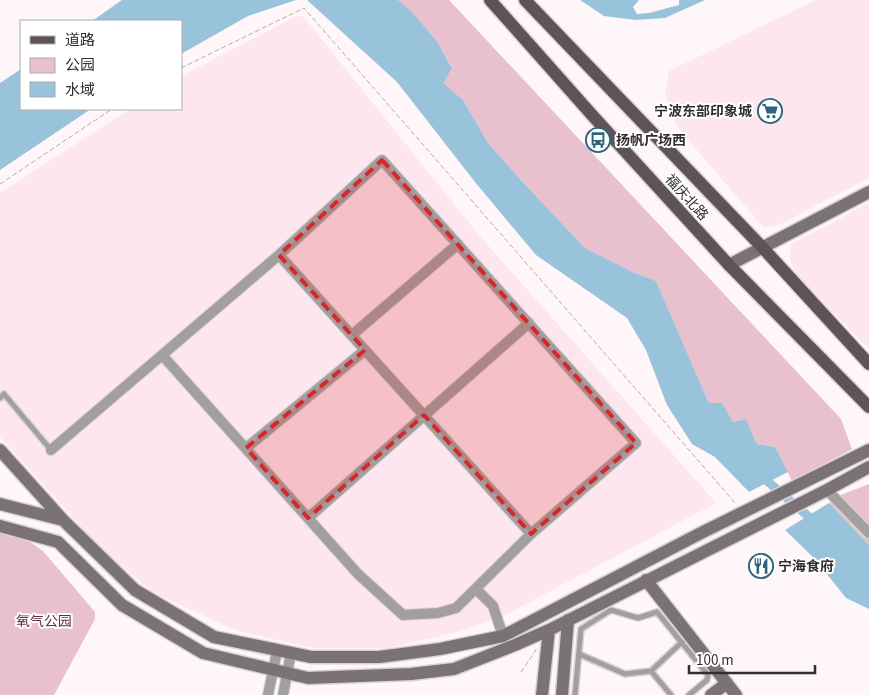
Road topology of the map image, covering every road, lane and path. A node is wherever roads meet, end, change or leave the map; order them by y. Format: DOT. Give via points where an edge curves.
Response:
graph roads {
  1 [pos="490,0"];
  2 [pos="525,0"];
  3 [pos="182,68"];
  4 [pos="111,110"];
  5 [pos="0,184"];
  6 [pos="869,192"];
  7 [pos="458,244"];
  8 [pos="762,248"];
  9 [pos="279,255"];
  10 [pos="729,265"];
  11 [pos="529,323"];
  12 [pos="352,335"];
  13 [pos="365,350"];
  14 [pos="162,355"];
  15 [pos="869,364"];
  16 [pos="0,398"];
  17 [pos="869,407"];
  18 [pos="424,415"];
  19 [pos="246,448"];
  20 [pos="0,450"];
  21 [pos="51,450"];
  22 [pos="869,450"];
  23 [pos="869,467"];
  24 [pos="827,490"];
  25 [pos="0,504"];
  26 [pos="744,512"];
  27 [pos="308,518"];
  28 [pos="63,520"];
  29 [pos="864,522"];
  30 [pos="0,526"];
  31 [pos="869,533"];
  32 [pos="530,534"];
  33 [pos="646,580"];
  34 [pos="476,589"];
  35 [pos="568,620"];
  36 [pos="549,630"];
  37 [pos="503,636"];
  38 [pos="682,642"];
  39 [pos="277,651"];
  40 [pos="291,653"];
  41 [pos="579,654"];
  42 [pos="273,669"];
  43 [pos="651,671"];
  44 [pos="287,673"];
  45 [pos="726,683"];
  46 [pos="268,695"];
  47 [pos="283,695"];
  48 [pos="542,695"];
  49 [pos="562,695"];
  50 [pos="575,695"];
  51 [pos="671,695"];
  52 [pos="689,695"];
  53 [pos="711,695"];
  54 [pos="736,695"];
  1 -- 10 [label="main road, 福庆北路"];
  2 -- 8 [label="main road, 福庆北路"];
  3 -- 26 [label="path" via="304,8"];
  4 -- 5 [label="path"];
  6 -- 8 [label="main road"];
  7 -- 9 [label="street" via="382,160"];
  7 -- 11 [label="street"];
  7 -- 12 [label="street"];
  8 -- 10 [label="main road"];
  8 -- 15 [label="main road, 福庆北路"];
  9 -- 12 [label="street"];
  9 -- 14 [label="street"];
  10 -- 17 [label="main road, 福庆北路"];
  11 -- 18 [label="street"];
  11 -- 32 [label="street" via="636,442"];
  12 -- 13 [label="street"];
  13 -- 18 [label="street"];
  13 -- 19 [label="street"];
  14 -- 19 [label="street"];
  14 -- 21 [label="street"];
  16 -- 21 [label="lane" via="4,394"];
  18 -- 27 [label="street"];
  18 -- 32 [label="street"];
  19 -- 27 [label="street"];
  20 -- 28 [label="main road"];
  22 -- 26 [label="main road"];
  23 -- 24 [label="main road"];
  24 -- 29 [label="street"];
  24 -- 33 [label="main road"];
  25 -- 28 [label="main road"];
  26 -- 37 [label="main road"];
  27 -- 34 [label="street" via="358,574 403,615 438,613 456,608"];
  28 -- 39 [label="main road" via="143,595 214,637"];
  29 -- 31 [label="street"];
  30 -- 42 [label="main road" via="58,542 122,605 203,653"];
  32 -- 34 [label="street"];
  33 -- 35 [label="main road"];
  33 -- 45 [label="main road"];
  34 -- 37 [label="street" via="493,606"];
  35 -- 36 [label="main road"];
  35 -- 49 [label="main road"];
  36 -- 44 [label="main road" via="454,669 308,678"];
  36 -- 48 [label="main road"];
  37 -- 40 [label="main road" via="379,657 311,657"];
  38 -- 41 [label="lane" via="657,612 638,618 610,610 581,629"];
  38 -- 43 [label="lane"];
  38 -- 52 [label="lane" via="708,675 707,680"];
  39 -- 40 [label="main road"];
  39 -- 42 [label="street"];
  40 -- 44 [label="street"];
  41 -- 43 [label="lane" via="625,674"];
  41 -- 50 [label="lane"];
  42 -- 44 [label="main road"];
  42 -- 46 [label="street"];
  43 -- 51 [label="lane"];
  44 -- 47 [label="street"];
  45 -- 53 [label="main road"];
  45 -- 54 [label="main road"];
}
